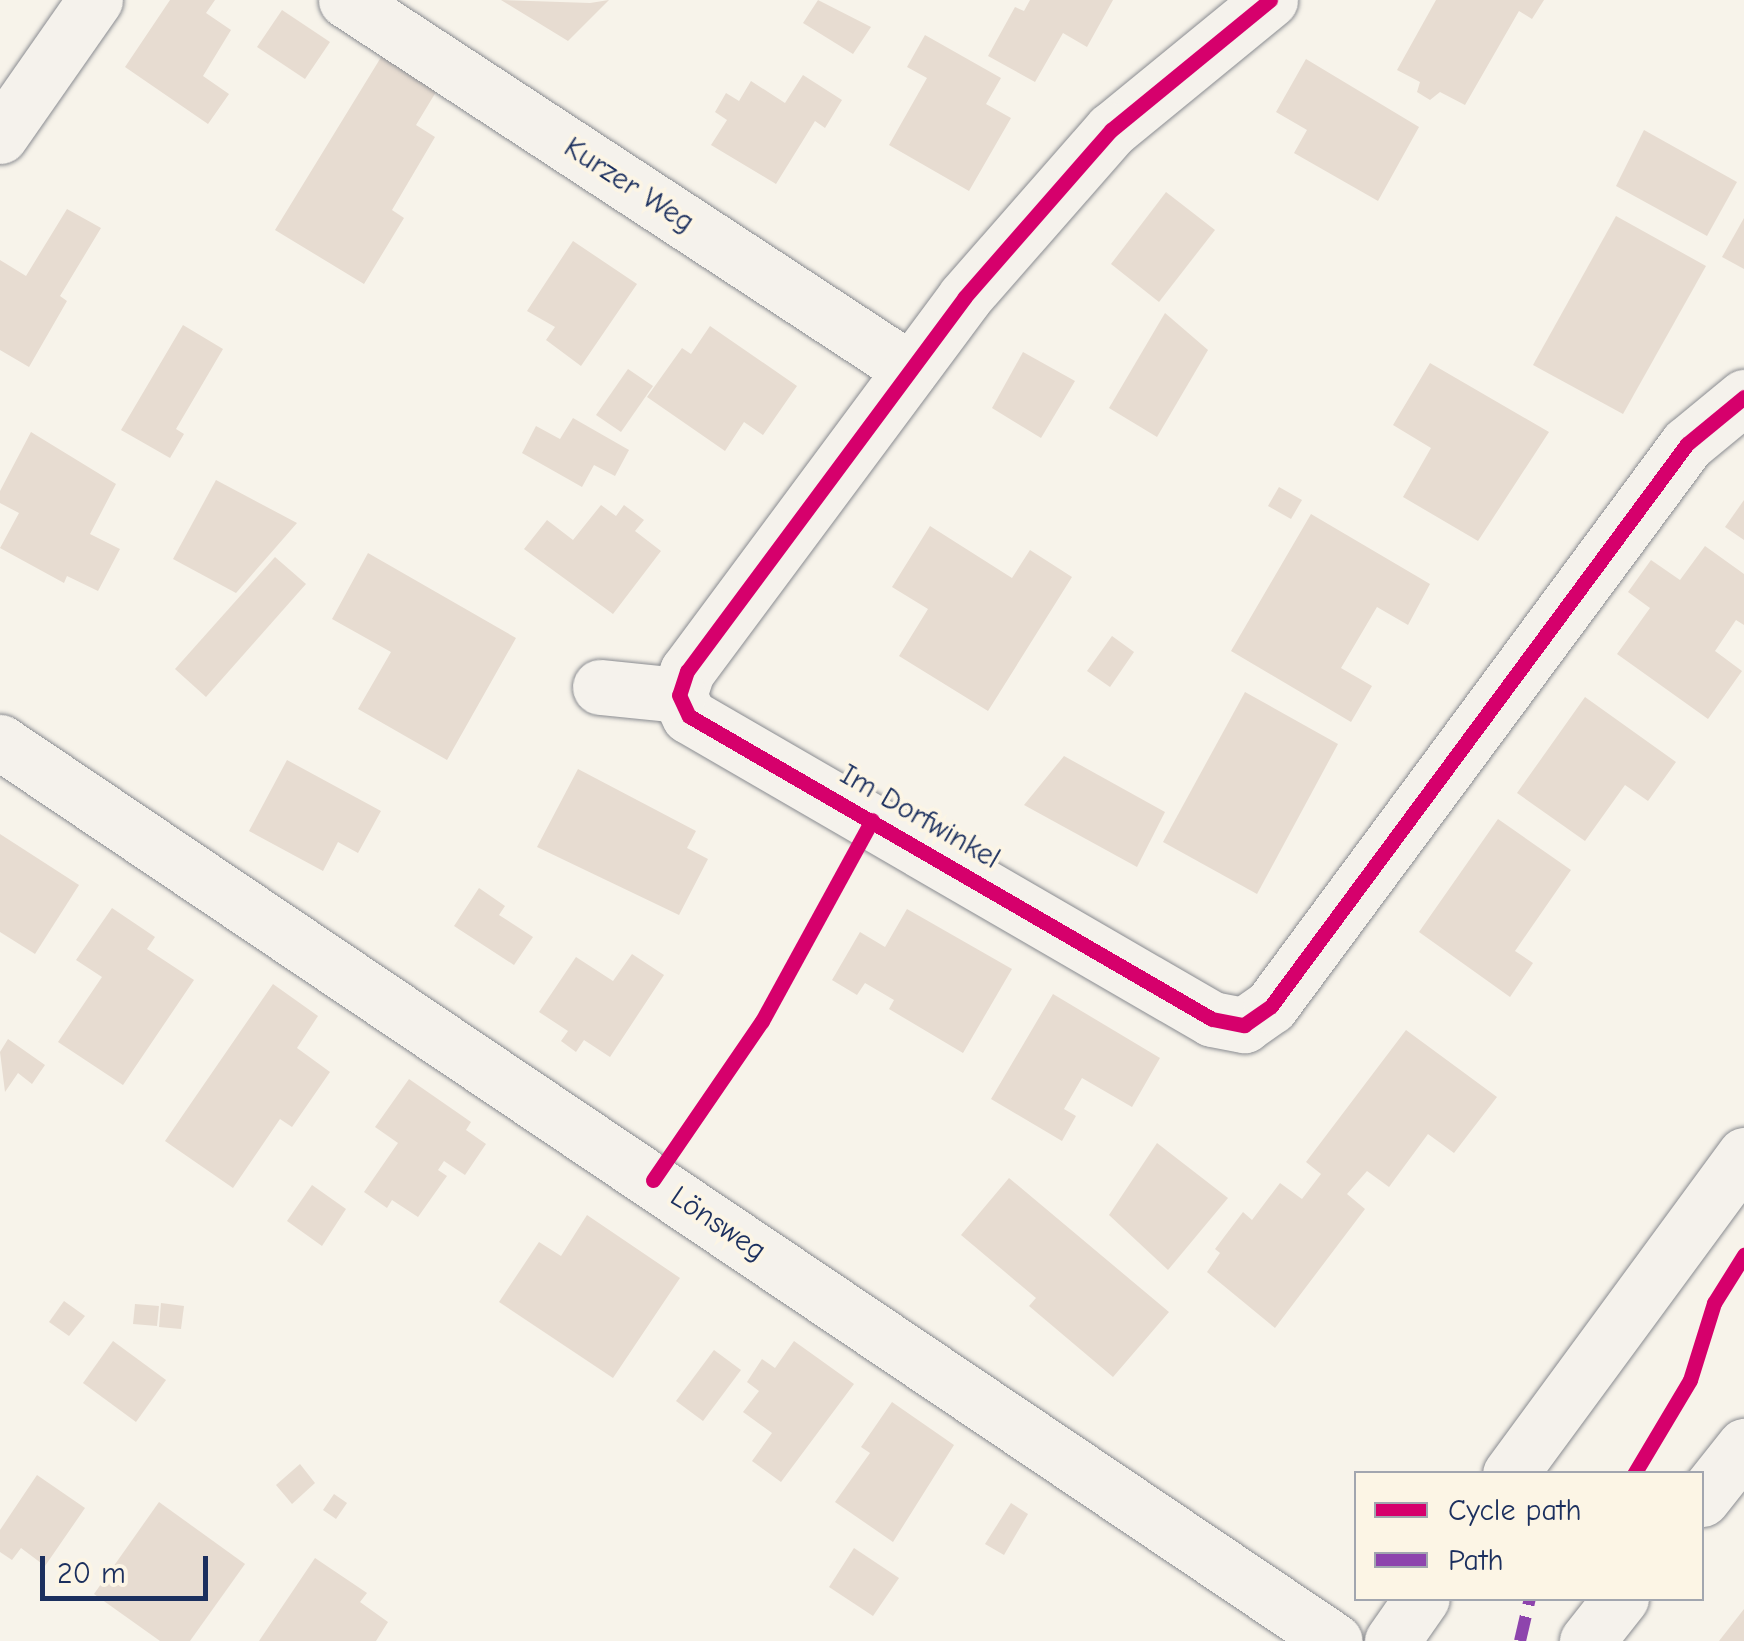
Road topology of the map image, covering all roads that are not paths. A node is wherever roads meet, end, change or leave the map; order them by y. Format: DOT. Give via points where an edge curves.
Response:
graph roads {
  1 [pos="95,0"];
  2 [pos="346,0"];
  3 [pos="1270,0"];
  4 [pos="0,136"];
  5 [pos="912,370"];
  6 [pos="1744,396"];
  7 [pos="600,687"];
  8 [pos="679,695"];
  9 [pos="0,742"];
  10 [pos="1744,1156"];
  11 [pos="1744,1446"];
  12 [pos="1512,1471"];
  13 [pos="1704,1496"];
  14 [pos="1420,1601"];
  15 [pos="1619,1601"];
  16 [pos="1335,1641"];
  17 [pos="1392,1641"];
  18 [pos="1587,1641"];
  1 -- 4 [label="street"];
  2 -- 5 [label="street, Kurzer Weg"];
  3 -- 5 [label="street" via="1111,130 965,297"];
  5 -- 8 [label="street" via="687,672"];
  6 -- 8 [label="street, Im Dorfwinkel" via="1687,444 1283,990 1244,1025 1212,1020 689,716"];
  7 -- 8 [label="street"];
  9 -- 16 [label="street, Lönsweg"];
  10 -- 12 [label="street"];
  11 -- 13 [label="street"];
  14 -- 17 [label="street"];
  15 -- 18 [label="street"];
}
